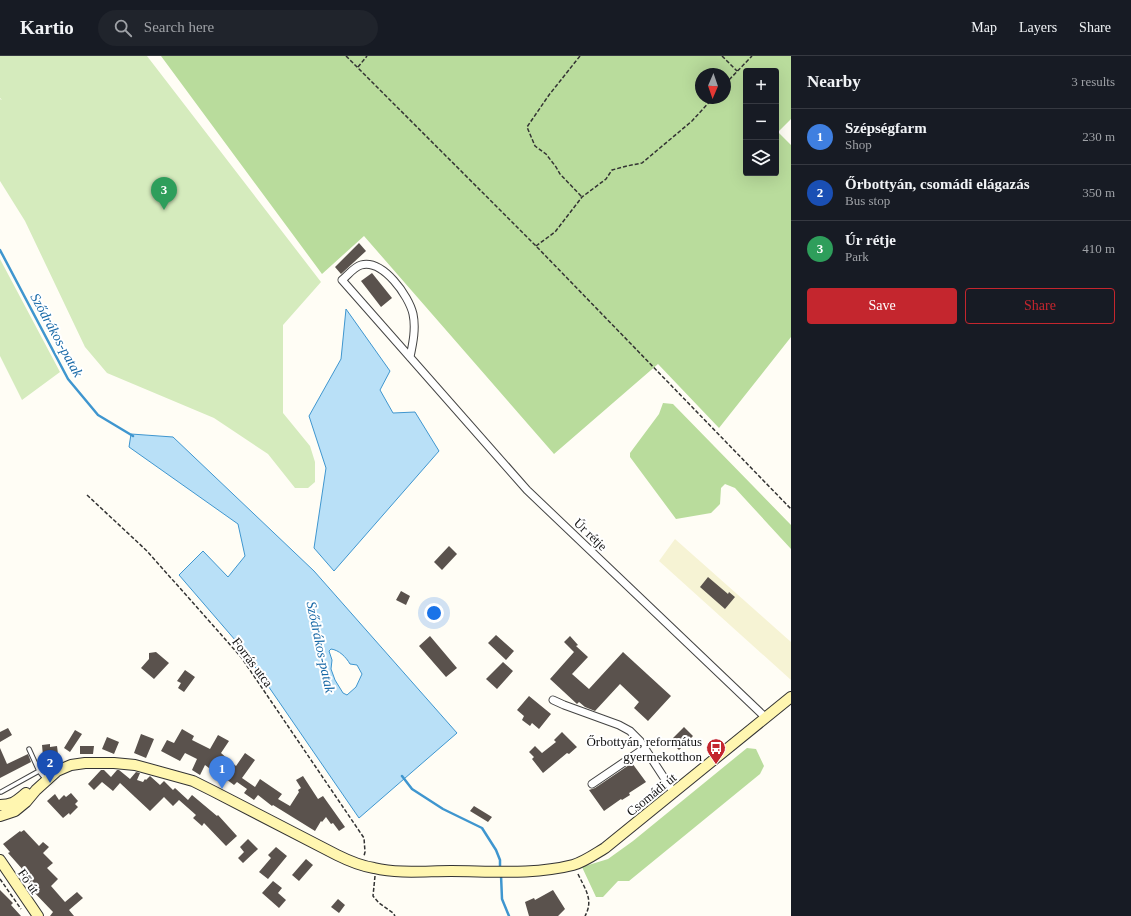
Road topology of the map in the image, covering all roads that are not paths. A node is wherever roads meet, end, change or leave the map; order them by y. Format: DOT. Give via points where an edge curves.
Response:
graph roads {
  1 [pos="410,357"];
  2 [pos="791,697"];
  3 [pos="553,700"];
  4 [pos="766,718"];
  5 [pos="645,748"];
  6 [pos="29,749"];
  7 [pos="39,771"];
  8 [pos="43,784"];
  9 [pos="592,784"];
  10 [pos="0,792"];
  11 [pos="674,793"];
  12 [pos="0,805"];
  13 [pos="0,816"];
  14 [pos="0,860"];
  15 [pos="38,916"];
  1 -- 1 [label="street, Úr rétje" via="342,280 360,265 370,264 387,273 407,298 415,328"];
  1 -- 4 [label="street, Úr rétje" via="527,490"];
  2 -- 4 [label="main road, Csomádi út"];
  3 -- 5 [label="street" via="625,728 640,740"];
  4 -- 11 [label="main road, Csomádi út"];
  5 -- 9 [label="street"];
  5 -- 11 [label="street"];
  6 -- 7 [label="lane"];
  7 -- 8 [label="lane"];
  7 -- 10 [label="lane"];
  8 -- 11 [label="main road, Csomádi út" via="57,771 70,765 135,765 193,781 362,866 396,871 510,872 574,865 605,848"];
  8 -- 12 [label="main road" via="9,805"];
  8 -- 13 [label="main road" via="15,811"];
  14 -- 15 [label="main road, Fő út"];
}
